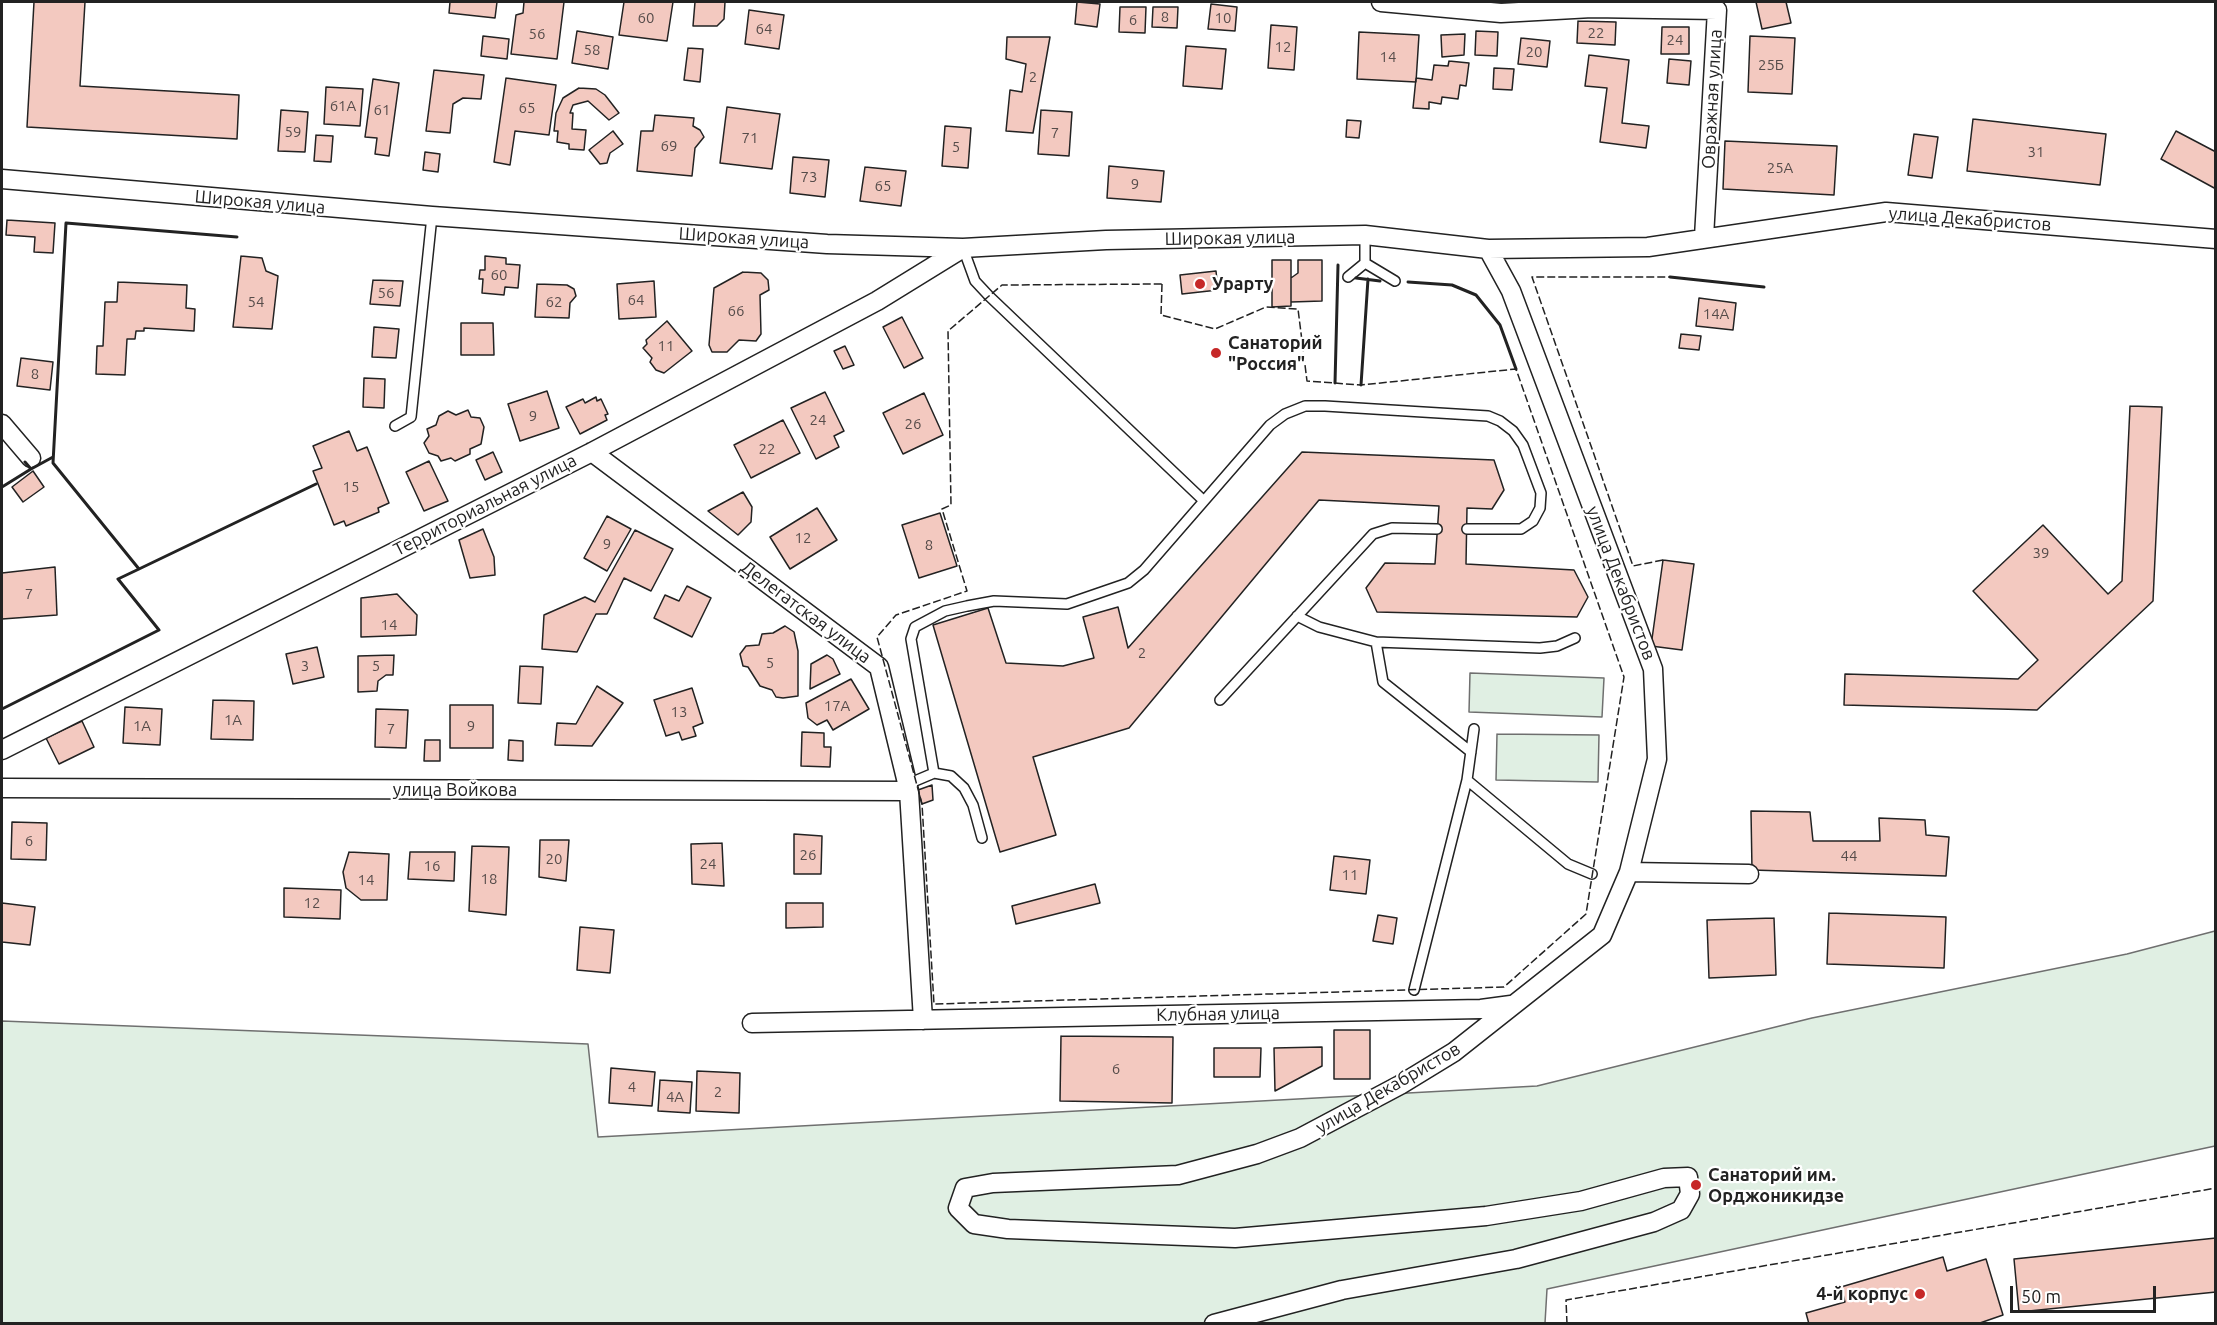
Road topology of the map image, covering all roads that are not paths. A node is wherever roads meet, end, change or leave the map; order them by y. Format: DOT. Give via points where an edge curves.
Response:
graph roads {
  1 [pos="1381,2"];
  2 [pos="2,179"];
  3 [pos="432,216"];
  4 [pos="1365,236"];
  5 [pos="1704,237"];
  6 [pos="2216,239"];
  7 [pos="963,249"];
  8 [pos="1488,249"];
  9 [pos="1365,262"];
  10 [pos="1348,277"];
  11 [pos="1395,281"];
  12 [pos="2,424"];
  13 [pos="395,426"];
  14 [pos="592,452"];
  15 [pos="31,458"];
  16 [pos="1204,501"];
  17 [pos="1437,529"];
  18 [pos="1467,529"];
  19 [pos="1297,616"];
  20 [pos="1575,638"];
  21 [pos="1376,642"];
  22 [pos="1220,700"];
  23 [pos="1474,729"];
  24 [pos="2,750"];
  25 [pos="1471,752"];
  26 [pos="934,773"];
  27 [pos="1467,780"];
  28 [pos="912,786"];
  29 [pos="2,788"];
  30 [pos="982,838"];
  31 [pos="1629,872"];
  32 [pos="1593,874"];
  33 [pos="1749,874"];
  34 [pos="1414,990"];
  35 [pos="1513,1005"];
  36 [pos="923,1020"];
  37 [pos="752,1023"];
  38 [pos="1214,1323"];
  1 -- 5 [label="street, Овражная улица" via="1501,14 1592,8 1717,10"];
  2 -- 3 [label="street, Широкая улица"];
  3 -- 7 [label="street, Широкая улица" via="827,244"];
  3 -- 13 [label="lane" via="411,417"];
  4 -- 7 [label="street, Широкая улица" via="1106,240"];
  4 -- 8 [label="street, Широкая улица"];
  4 -- 9 [label="lane"];
  5 -- 6 [label="street, улица Декабристов" via="1886,212"];
  5 -- 8 [label="street, улица Декабристов" via="1648,247"];
  7 -- 14 [label="street, Территориальная улица" via="877,301"];
  7 -- 16 [label="lane" via="982,289"];
  8 -- 31 [label="street, улица Декабристов" via="1511,291 1653,669 1657,759"];
  9 -- 10 [label="lane"];
  9 -- 11 [label="lane"];
  12 -- 15 [label="street"];
  14 -- 24 [label="street, Территориальная улица"];
  14 -- 28 [label="street, Делегатская улица" via="879,667"];
  16 -- 18 [label="lane" via="1270,425 1305,406 1488,416 1513,431 1523,446 1541,494 1540,508 1533,521 1521,529"];
  16 -- 26 [label="lane" via="1128,583 1067,604 994,601 967,606 936,615 915,627 911,639"];
  17 -- 19 [label="lane" via="1392,528 1373,534"];
  19 -- 21 [label="lane" via="1319,627"];
  19 -- 22 [label="lane"];
  20 -- 21 [label="lane" via="1540,648"];
  21 -- 25 [label="lane" via="1383,682"];
  23 -- 25 [label="lane"];
  25 -- 27 [label="lane"];
  26 -- 28 [label="lane"];
  26 -- 30 [label="lane" via="951,776 964,788"];
  27 -- 32 [label="lane" via="1568,864"];
  27 -- 34 [label="lane"];
  28 -- 29 [label="street, улица Войкова"];
  28 -- 36 [label="street, Делегатская улица"];
  31 -- 33 [label="street"];
  31 -- 35 [label="street, улица Декабристов" via="1602,935"];
  35 -- 36 [label="street, Клубная улица" via="1481,1009"];
  35 -- 38 [label="street, улица Декабристов" via="1454,1052 1400,1085 1300,1138 1257,1154 1179,1175 993,1182 965,1188 958,1208 974,1224 1008,1229 1235,1238 1486,1216 1581,1201 1664,1178 1688,1177 1690,1194 1682,1210 1654,1222 1516,1259 1342,1290"];
  36 -- 37 [label="street, Клубная улица"];
}
